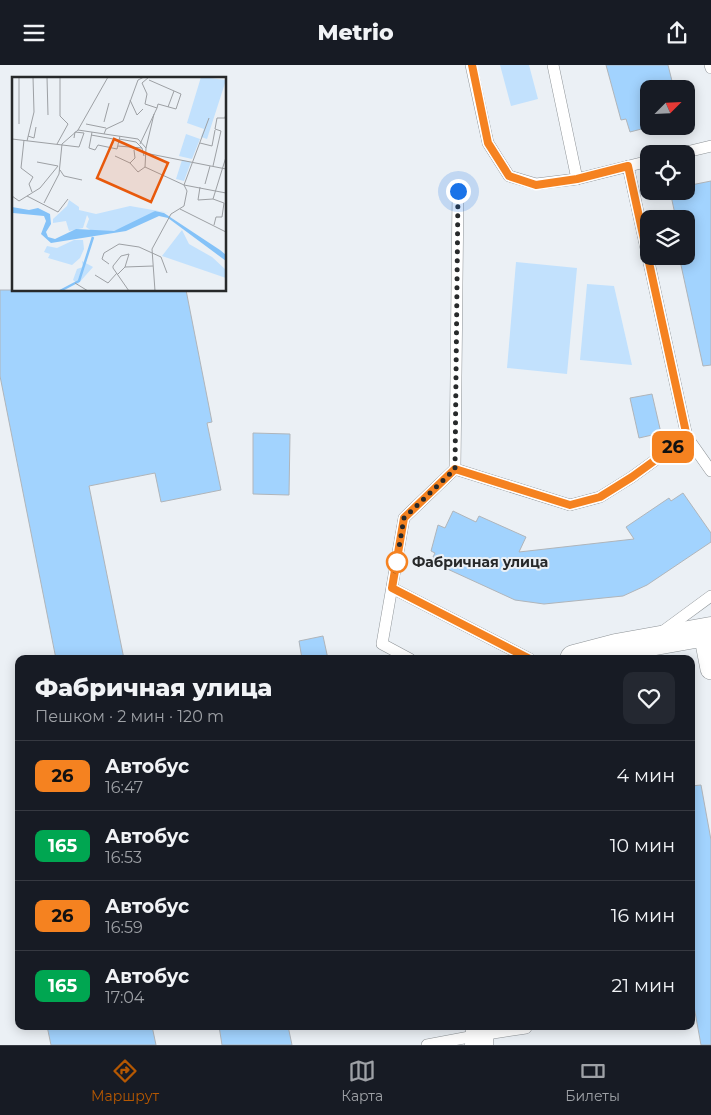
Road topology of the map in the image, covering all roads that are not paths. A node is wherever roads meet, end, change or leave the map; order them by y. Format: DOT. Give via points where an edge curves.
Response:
graph roads {
  1 [pos="472,65"];
  2 [pos="553,65"];
  3 [pos="711,145"];
  4 [pos="695,149"];
  5 [pos="640,163"];
  6 [pos="628,166"];
  7 [pos="577,179"];
  8 [pos="458,191"];
  9 [pos="687,437"];
  10 [pos="455,469"];
  11 [pos="711,471"];
  12 [pos="392,588"];
  13 [pos="711,596"];
  14 [pos="708,632"];
  15 [pos="649,642"];
  16 [pos="403,655"];
  17 [pos="522,655"];
  18 [pos="606,655"];
  19 [pos="711,669"];
  20 [pos="513,1030"];
  21 [pos="480,1035"];
  22 [pos="427,1045"];
  1 -- 7 [label="lane" via="488,143 509,176 536,185"];
  2 -- 7 [label="lane"];
  3 -- 4 [label="lane"];
  5 -- 6 [label="lane"];
  6 -- 7 [label="lane"];
  6 -- 9 [label="lane"];
  8 -- 10 [label="lane"];
  9 -- 10 [label="lane" via="600,497 570,505"];
  9 -- 11 [label="lane"];
  10 -- 12 [label="lane" via="404,518"];
  12 -- 16 [label="lane" via="382,644"];
  12 -- 17 [label="lane"];
  13 -- 15 [label="lane"];
  14 -- 15 [label="street"];
  14 -- 19 [label="street"];
  15 -- 18 [label="street"];
  20 -- 21 [label="lane"];
  21 -- 22 [label="lane"];
}
